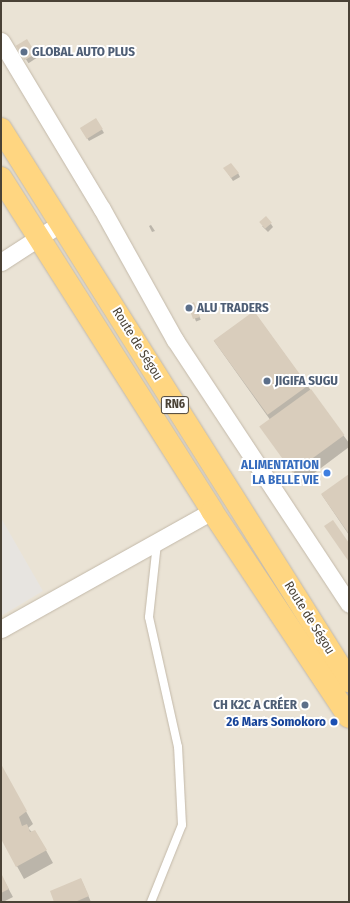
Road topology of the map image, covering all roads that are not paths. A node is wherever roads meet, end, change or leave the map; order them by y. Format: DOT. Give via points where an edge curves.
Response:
graph roads {
  1 [pos="1,41"];
  2 [pos="1,129"];
  3 [pos="1,178"];
  4 [pos="61,223"];
  5 [pos="40,238"];
  6 [pos="1,262"];
  7 [pos="212,510"];
  8 [pos="157,541"];
  9 [pos="349,604"];
  10 [pos="1,629"];
  11 [pos="347,675"];
  12 [pos="349,717"];
  13 [pos="151,902"];
  1 -- 9 [label="street" via="102,209 175,340"];
  2 -- 4 [label="highway, Route de Ségou / RN6"];
  3 -- 5 [label="highway, Route de Ségou / RN6"];
  4 -- 5 [label="street"];
  4 -- 11 [label="highway, Route de Ségou / RN6"];
  5 -- 6 [label="street"];
  5 -- 7 [label="highway, Route de Ségou / RN6"];
  7 -- 8 [label="street"];
  7 -- 12 [label="highway, Route de Ségou / RN6"];
  8 -- 10 [label="street"];
  8 -- 13 [label="lane" via="149,618 178,747 182,825"];
}
